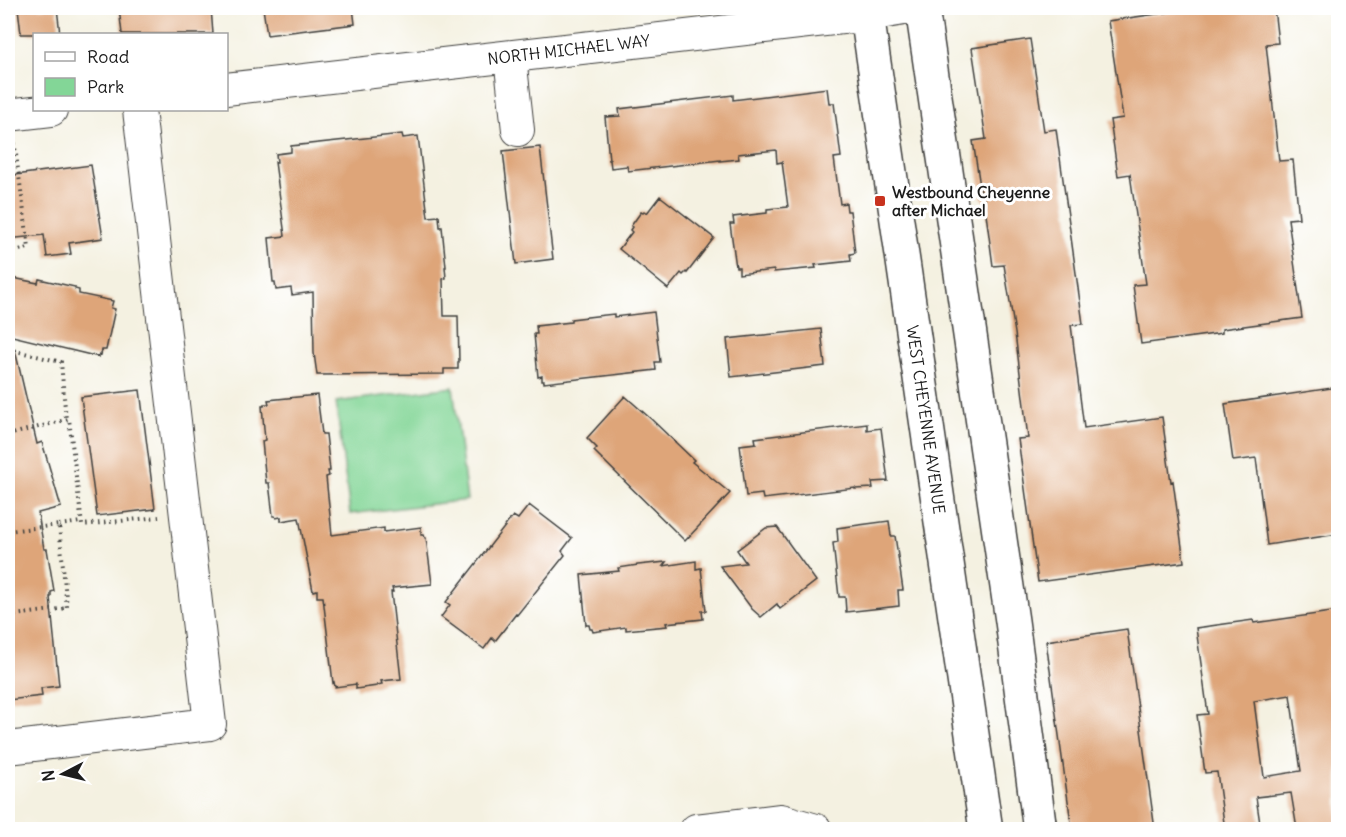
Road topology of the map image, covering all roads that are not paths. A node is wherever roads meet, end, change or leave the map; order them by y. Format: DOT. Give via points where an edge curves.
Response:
graph roads {
  1 [pos="910,8"];
  2 [pos="922,8"];
  3 [pos="867,11"];
  4 [pos="510,57"];
  5 [pos="228,89"];
  6 [pos="40,111"];
  7 [pos="139,111"];
  8 [pos="9,114"];
  9 [pos="518,130"];
  10 [pos="8,748"];
  11 [pos="816,829"];
  12 [pos="696,830"];
  13 [pos="986,830"];
  14 [pos="1040,830"];
  1 -- 3 [label="street, NORTH MICHAEL WAY"];
  2 -- 14 [label="main road"];
  3 -- 4 [label="street, NORTH MICHAEL WAY"];
  3 -- 13 [label="main road, WEST CHEYENNE AVENUE"];
  4 -- 5 [label="street, NORTH MICHAEL WAY"];
  4 -- 9 [label="street"];
  6 -- 8 [label="street"];
  7 -- 10 [label="street" via="210,724"];
  11 -- 12 [label="street" via="781,820"];
}
